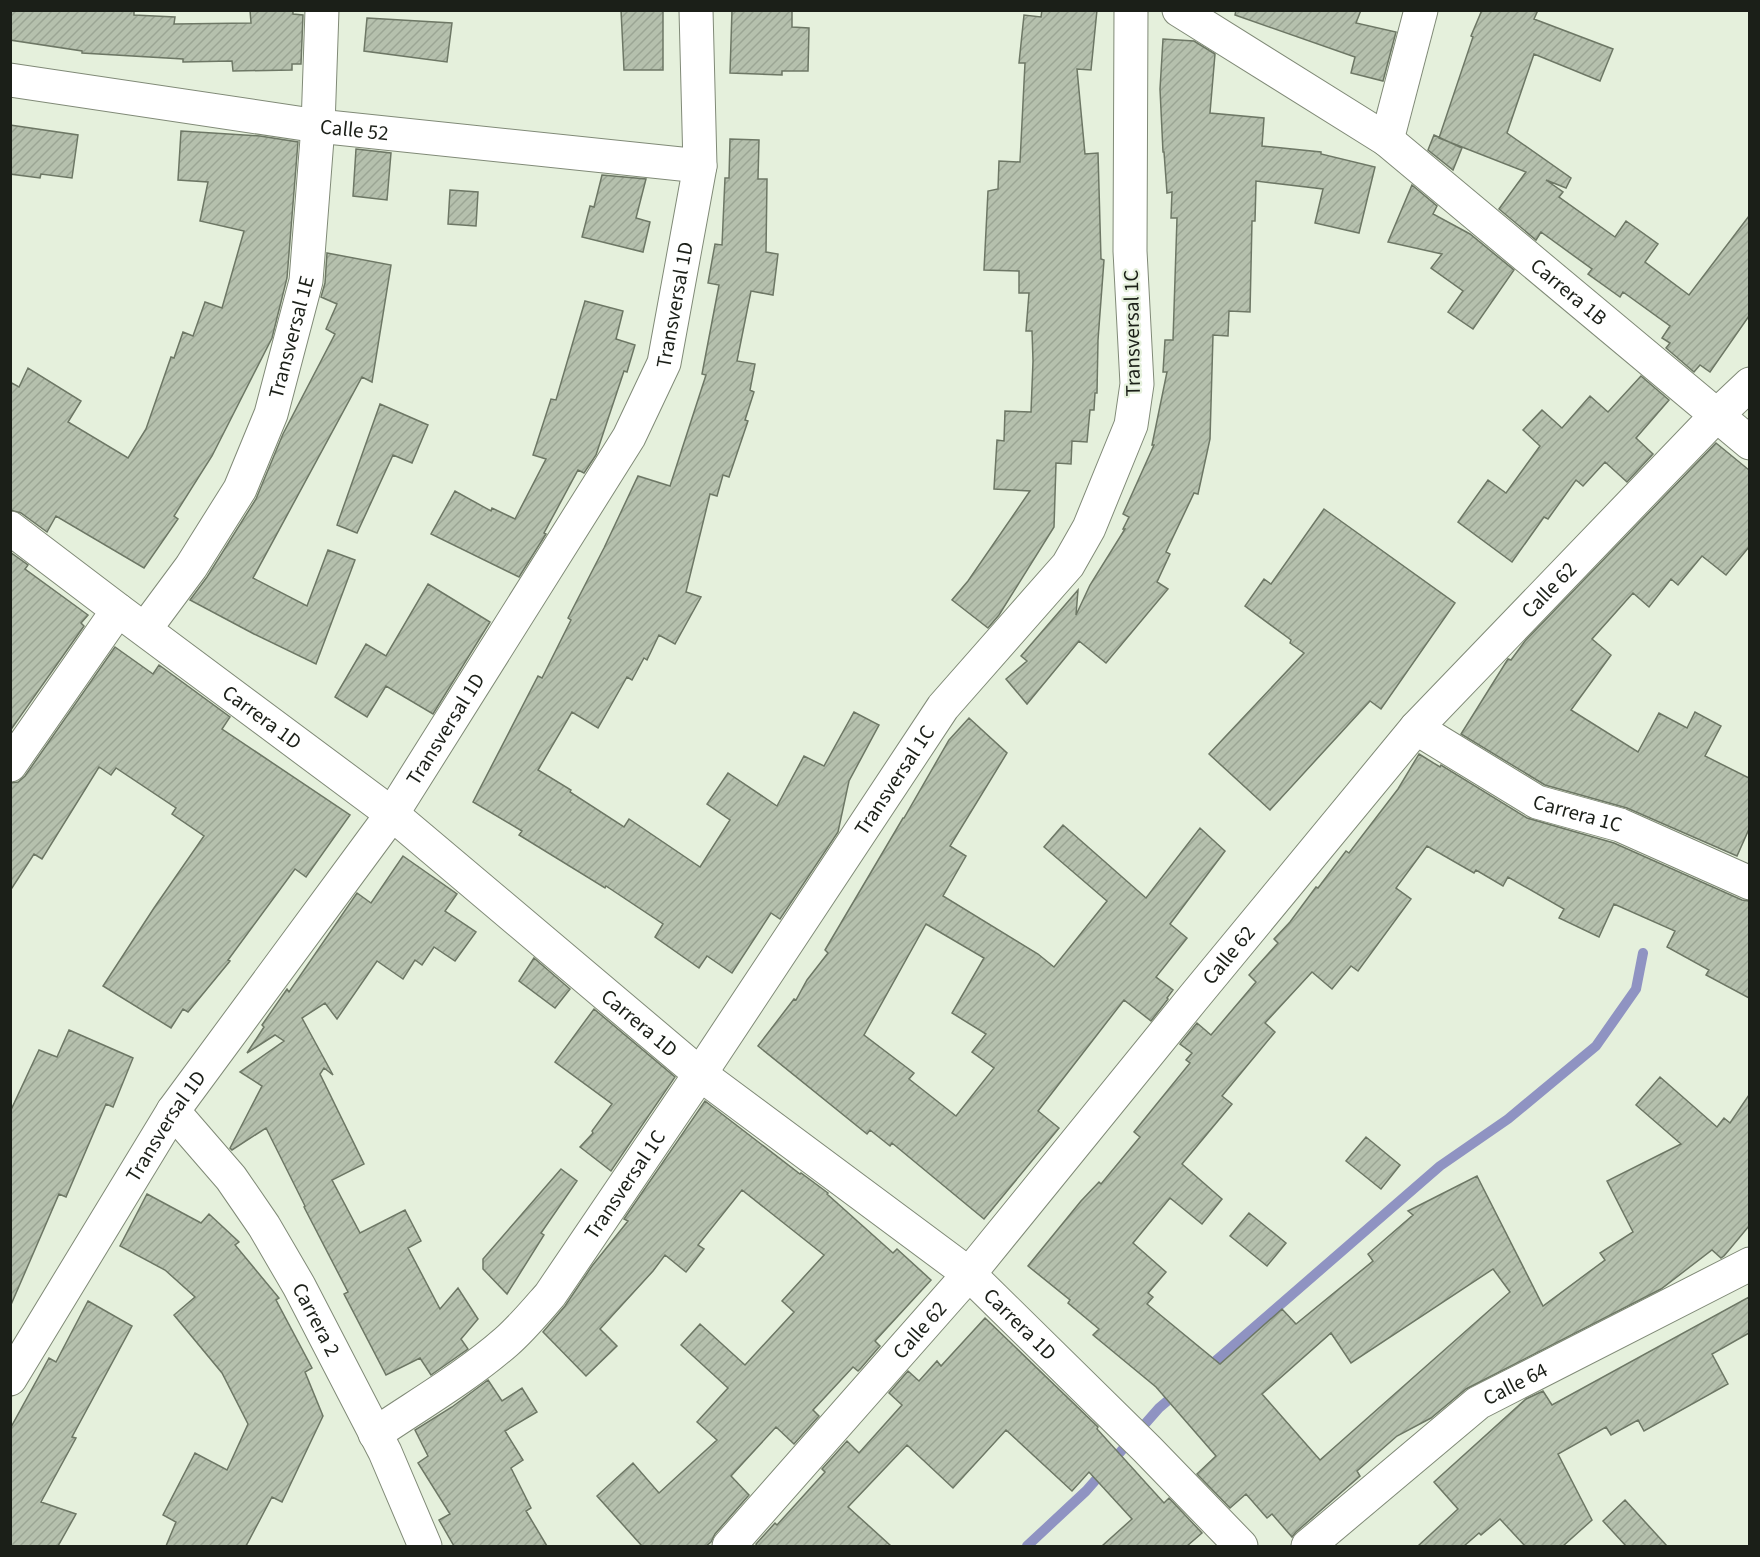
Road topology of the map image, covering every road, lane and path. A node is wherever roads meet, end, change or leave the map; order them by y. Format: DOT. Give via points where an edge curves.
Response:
graph roads {
  1 [pos="322,10"];
  2 [pos="696,10"];
  3 [pos="1131,10"];
  4 [pos="1179,10"];
  5 [pos="1422,10"];
  6 [pos="10,80"];
  7 [pos="318,126"];
  8 [pos="1387,140"];
  9 [pos="700,166"];
  10 [pos="1749,384"];
  11 [pos="1716,416"];
  12 [pos="1749,443"];
  13 [pos="10,528"];
  14 [pos="118,610"];
  15 [pos="144,629"];
  16 [pos="1416,728"];
  17 [pos="10,765"];
  18 [pos="392,814"];
  19 [pos="1749,882"];
  20 [pos="700,1074"];
  21 [pos="173,1111"];
  22 [pos="1749,1264"];
  23 [pos="969,1274"];
  24 [pos="10,1380"];
  25 [pos="375,1434"];
  26 [pos="425,1546"];
  27 [pos="729,1546"];
  28 [pos="1241,1546"];
  29 [pos="1308,1546"];
  1 -- 7 [label="street, Transversal 1E"];
  2 -- 9 [label="street, Transversal 1D"];
  3 -- 20 [label="street, Transversal 1C" via="1130,251 1137,384 1131,425 1089,528 1068,565 943,707"];
  4 -- 8 [label="street, Carrera 1B"];
  5 -- 8 [label="street"];
  6 -- 7 [label="street, Calle 52"];
  7 -- 9 [label="street, Calle 52"];
  7 -- 15 [label="street, Transversal 1E" via="306,281 271,414 240,489 191,567"];
  8 -- 11 [label="street, Carrera 1B"];
  9 -- 18 [label="street, Transversal 1D" via="664,363 629,437"];
  10 -- 11 [label="street, Calle 62"];
  11 -- 12 [label="street, Carrera 1B"];
  11 -- 16 [label="street, Calle 62"];
  13 -- 14 [label="street, Carrera 1D"];
  14 -- 15 [label="street, Carrera 1D"];
  14 -- 17 [label="street"];
  15 -- 18 [label="street, Carrera 1D"];
  16 -- 19 [label="street, Carrera 1C" via="1537,802 1620,825"];
  16 -- 23 [label="street, Calle 62"];
  18 -- 20 [label="street, Carrera 1D"];
  18 -- 21 [label="street, Transversal 1D"];
  20 -- 23 [label="street, Carrera 1D"];
  20 -- 25 [label="street, Transversal 1C" via="528,1321 483,1361"];
  21 -- 24 [label="street, Transversal 1D"];
  21 -- 25 [label="street, Carrera 2" via="231,1178 264,1226"];
  22 -- 29 [label="street, Calle 64" via="1478,1403"];
  23 -- 27 [label="street, Calle 62"];
  23 -- 28 [label="street, Carrera 1D"];
  25 -- 26 [label="street, Carrera 2"];
}
